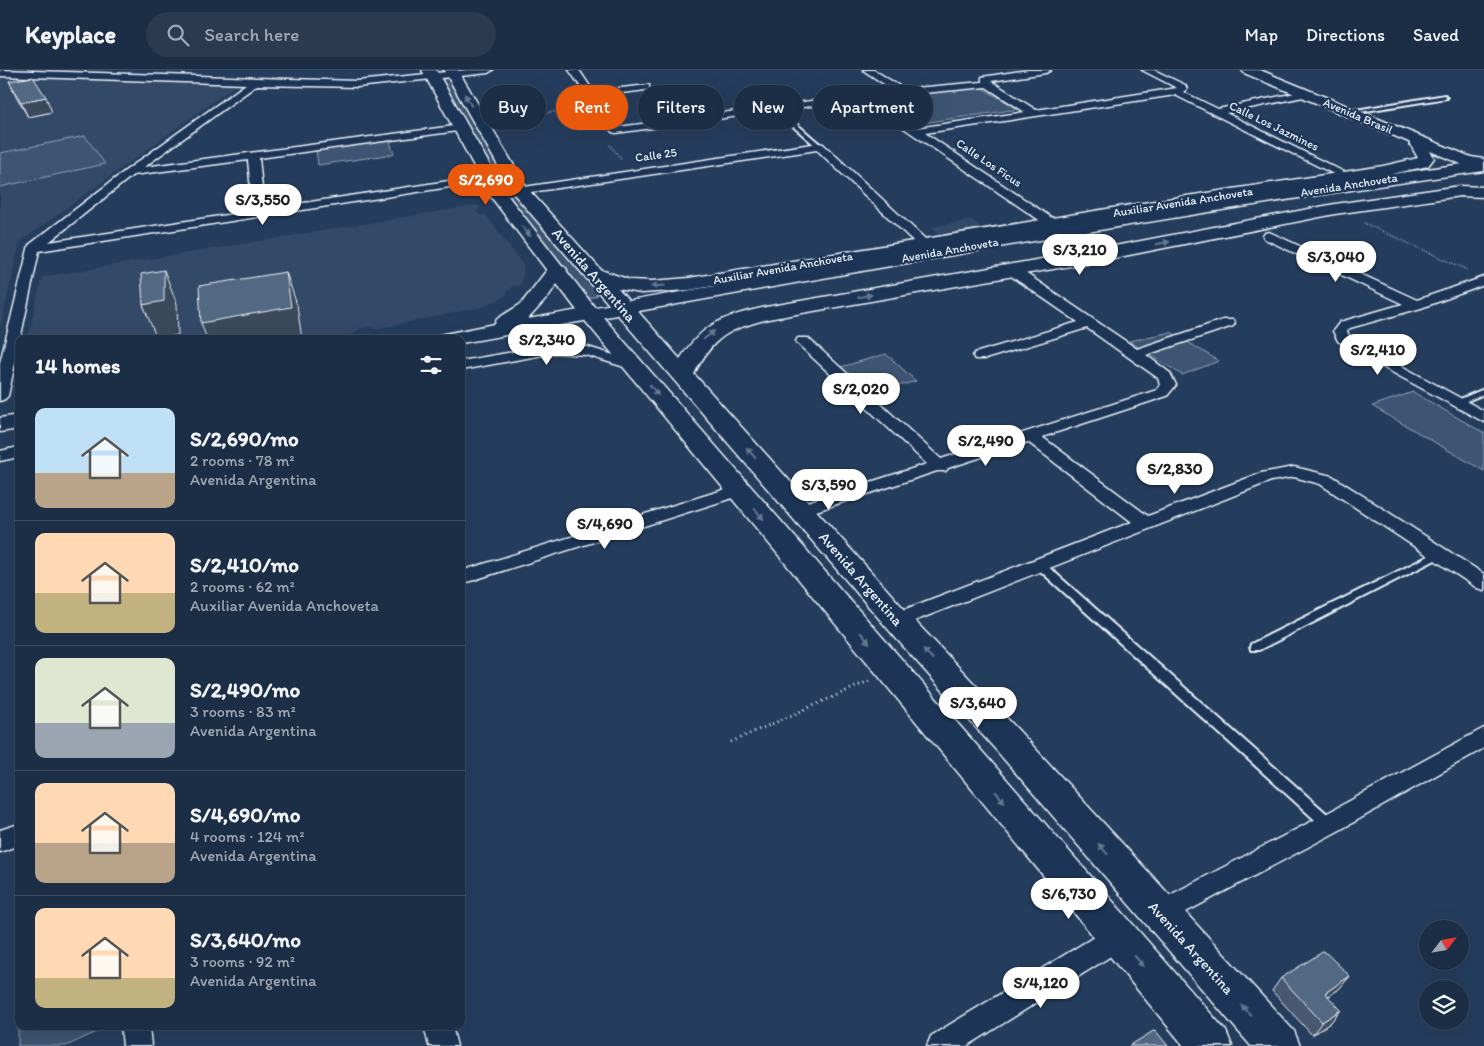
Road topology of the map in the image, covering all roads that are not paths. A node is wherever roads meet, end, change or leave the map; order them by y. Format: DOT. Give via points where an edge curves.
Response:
graph roads {
  1 [pos="162,70"];
  2 [pos="488,70"];
  3 [pos="574,70"];
  4 [pos="868,70"];
  5 [pos="1046,70"];
  6 [pos="1146,70"];
  7 [pos="1249,70"];
  8 [pos="0,72"];
  9 [pos="452,72"];
  10 [pos="431,74"];
  11 [pos="150,78"];
  12 [pos="983,79"];
  13 [pos="255,82"];
  14 [pos="583,85"];
  15 [pos="891,85"];
  16 [pos="933,87"];
  17 [pos="1176,92"];
  18 [pos="1305,94"];
  19 [pos="1445,97"];
  20 [pos="1034,112"];
  21 [pos="1217,112"];
  22 [pos="1347,112"];
  23 [pos="734,114"];
  24 [pos="461,128"];
  25 [pos="628,128"];
  26 [pos="800,130"];
  27 [pos="918,131"];
  28 [pos="1416,140"];
  29 [pos="819,146"];
  30 [pos="253,156"];
  31 [pos="1479,168"];
  32 [pos="128,173"];
  33 [pos="488,178"];
  34 [pos="1354,180"];
  35 [pos="520,190"];
  36 [pos="1484,192"];
  37 [pos="497,194"];
  38 [pos="260,213"];
  39 [pos="1059,227"];
  40 [pos="1269,236"];
  41 [pos="1082,243"];
  42 [pos="33,248"];
  43 [pos="928,249"];
  44 [pos="1100,255"];
  45 [pos="557,270"];
  46 [pos="1012,271"];
  47 [pos="592,274"];
  48 [pos="1480,277"];
  49 [pos="1416,305"];
  50 [pos="627,314"];
  51 [pos="595,320"];
  52 [pos="1089,322"];
  53 [pos="1228,324"];
  54 [pos="482,332"];
  55 [pos="465,335"];
  56 [pos="803,341"];
  57 [pos="465,353"];
  58 [pos="1135,354"];
  59 [pos="980,356"];
  60 [pos="465,365"];
  61 [pos="634,366"];
  62 [pos="682,375"];
  63 [pos="1484,391"];
  64 [pos="0,396"];
  65 [pos="1457,402"];
  66 [pos="1484,417"];
  67 [pos="15,423"];
  68 [pos="0,426"];
  69 [pos="1029,435"];
  70 [pos="15,439"];
  71 [pos="0,442"];
  72 [pos="15,453"];
  73 [pos="0,456"];
  74 [pos="940,467"];
  75 [pos="739,490"];
  76 [pos="802,510"];
  77 [pos="1146,524"];
  78 [pos="1439,554"];
  79 [pos="1040,565"];
  80 [pos="465,577"];
  81 [pos="1484,583"];
  82 [pos="897,620"];
  83 [pos="1255,647"];
  84 [pos="1484,737"];
  85 [pos="1008,741"];
  86 [pos="968,760"];
  87 [pos="1329,824"];
  88 [pos="15,835"];
  89 [pos="0,841"];
  90 [pos="1160,913"];
  91 [pos="1118,937"];
  92 [pos="135,1030"];
  93 [pos="439,1030"];
  94 [pos="137,1046"];
  95 [pos="443,1046"];
  96 [pos="941,1046"];
  97 [pos="1211,1046"];
  98 [pos="1279,1046"];
  1 -- 11 [label="street"];
  2 -- 9 [label="street"];
  3 -- 14 [label="street"];
  4 -- 15 [label="street"];
  5 -- 12 [label="street"];
  6 -- 17 [label="street" via="1182,86"];
  7 -- 18 [label="main road, Avenida Brasil"];
  8 -- 11 [label="street"];
  9 -- 10 [label="street"];
  35 -- 9 [label="main road, Avenida Argentina, one-way"];
  10 -- 13 [label="street" via="357,84"];
  10 -- 24 [label="main road, Avenida Argentina"];
  11 -- 13 [label="street"];
  12 -- 16 [label="street"];
  12 -- 20 [label="street"];
  13 -- 32 [label="street"];
  17 -- 20 [label="street"];
  17 -- 21 [label="street, Calle Los Jazmines"];
  18 -- 21 [label="street"];
  18 -- 22 [label="main road, Avenida Brasil"];
  19 -- 22 [label="lane"];
  20 -- 27 [label="street"];
  21 -- 34 [label="street, Calle Los Jazmines"];
  22 -- 28 [label="main road, Avenida Brasil"];
  23 -- 25 [label="street"];
  24 -- 30 [label="street"];
  24 -- 33 [label="main road, Avenida Argentina"];
  26 -- 29 [label="lane"];
  27 -- 39 [label="street, Calle Los Ficus"];
  28 -- 31 [label="main road, Avenida Brasil"];
  28 -- 34 [label="main road" via="1426,158 1422,163"];
  29 -- 35 [label="street, Calle 25"];
  29 -- 43 [label="street"];
  30 -- 32 [label="street"];
  30 -- 38 [label="street"];
  31 -- 34 [label="main road, Avenida Anchoveta"];
  31 -- 41 [label="main road, Avenida Anchoveta" via="1319,202"];
  32 -- 42 [label="street"];
  33 -- 37 [label="main road, Avenida Argentina"];
  33 -- 38 [label="street"];
  34 -- 39 [label="main road, Avenida Anchoveta"];
  35 -- 37 [label="street, Calle 25"];
  35 -- 47 [label="main road, Avenida Argentina"];
  44 -- 36 [label="main road, one-way" via="1334,209 1460,191"];
  37 -- 45 [label="main road, Avenida Argentina, one-way"];
  38 -- 42 [label="street"];
  39 -- 41 [label="street, Calle Los Ficus"];
  39 -- 43 [label="main road, Avenida Anchoveta"];
  40 -- 49 [label="street"];
  41 -- 44 [label="street, Calle Los Ficus"];
  41 -- 50 [label="main road, Avenida Anchoveta"];
  42 -- 64 [label="street"];
  43 -- 47 [label="main road, Auxiliar Avenida Anchoveta, one-way" via="689,284 638,288 613,284"];
  43 -- 50 [label="main road, Avenida Anchoveta"];
  44 -- 46 [label="main road"];
  45 -- 51 [label="main road, Avenida Argentina"];
  45 -- 54 [label="main road" via="533,305 514,319"];
  46 -- 52 [label="street"];
  62 -- 46 [label="main road, one-way" via="701,342 715,330 734,322 766,312"];
  47 -- 50 [label="main road, Avenida Argentina"];
  48 -- 49 [label="street"];
  49 -- 65 [label="street" via="1345,326 1340,331 1343,338 1358,348"];
  50 -- 51 [label="main road, Avenida Anchoveta"];
  50 -- 62 [label="main road, Avenida Argentina"];
  51 -- 54 [label="main road, Avenida Anchoveta"];
  51 -- 57 [label="main road, Avenida Anchoveta"];
  51 -- 61 [label="main road, Avenida Argentina"];
  52 -- 58 [label="street"];
  52 -- 59 [label="street"];
  53 -- 58 [label="street"];
  54 -- 55 [label="main road, Avenida Anchoveta"];
  56 -- 74 [label="street"];
  58 -- 69 [label="street" via="1165,376 1168,385 1162,394"];
  60 -- 61 [label="street" via="554,349 588,351"];
  61 -- 75 [label="main road, Avenida Argentina, one-way"];
  76 -- 62 [label="main road, Avenida Argentina, one-way"];
  63 -- 65 [label="lane"];
  65 -- 66 [label="street"];
  67 -- 68 [label="main road"];
  69 -- 74 [label="street"];
  69 -- 77 [label="street"];
  70 -- 71 [label="main road"];
  72 -- 73 [label="street"];
  74 -- 76 [label="street"];
  75 -- 80 [label="street"];
  75 -- 86 [label="main road, Avenida Argentina, one-way"];
  76 -- 82 [label="main road, Avenida Argentina"];
  77 -- 78 [label="street" via="1267,476 1294,472 1326,480"];
  77 -- 79 [label="street"];
  78 -- 81 [label="street"];
  78 -- 83 [label="lane"];
  79 -- 82 [label="street"];
  79 -- 87 [label="lane"];
  85 -- 82 [label="main road, Avenida Argentina, one-way"];
  84 -- 87 [label="street"];
  85 -- 86 [label="main road"];
  90 -- 85 [label="main road, Avenida Argentina, one-way"];
  86 -- 91 [label="main road, Avenida Argentina, one-way"];
  87 -- 90 [label="street"];
  88 -- 89 [label="street"];
  98 -- 90 [label="main road, Avenida Argentina, one-way"];
  91 -- 96 [label="street"];
  91 -- 97 [label="main road, Avenida Argentina, one-way"];
  92 -- 94 [label="street"];
  93 -- 95 [label="street"];
}
